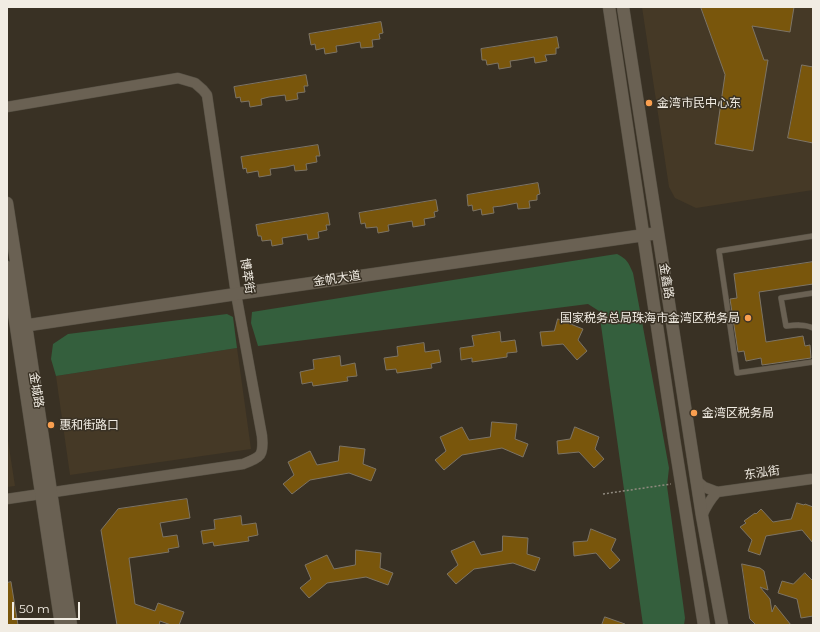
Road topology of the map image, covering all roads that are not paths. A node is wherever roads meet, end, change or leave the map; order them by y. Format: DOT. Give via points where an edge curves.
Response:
graph roads {
  1 [pos="609,7"];
  2 [pos="623,7"];
  3 [pos="7,107"];
  4 [pos="7,203"];
  5 [pos="658,233"];
  6 [pos="643,235"];
  7 [pos="813,236"];
  8 [pos="7,267"];
  9 [pos="813,293"];
  10 [pos="236,294"];
  11 [pos="21,326"];
  12 [pos="813,328"];
  13 [pos="813,362"];
  14 [pos="812,478"];
  15 [pos="697,481"];
  16 [pos="717,492"];
  17 [pos="46,493"];
  18 [pos="7,498"];
  19 [pos="702,516"];
  20 [pos="703,623"];
  21 [pos="61,625"];
  22 [pos="71,625"];
  23 [pos="722,625"];
  1 -- 6 [label="street, 金鑫路"];
  2 -- 5 [label="street, 金鑫路"];
  3 -- 10 [label="street, 博萃街" via="178,78 195,83 207,95"];
  4 -- 11 [label="street, 金城路"];
  5 -- 6 [label="street, 金帆大道"];
  5 -- 15 [label="street, 金鑫路"];
  6 -- 10 [label="street, 金帆大道"];
  6 -- 20 [label="street, 金鑫路"];
  7 -- 13 [label="lane" via="719,251 737,373"];
  8 -- 11 [label="street, 金城路"];
  9 -- 12 [label="lane" via="781,298 786,326 803,325"];
  10 -- 11 [label="street, 金帆大道"];
  10 -- 17 [label="street, 博萃街" via="262,436 263,448 260,456 243,464"];
  11 -- 17 [label="street, 金城路"];
  14 -- 16 [label="street, 东泓街"];
  15 -- 16 [label="street"];
  15 -- 19 [label="street, 金鑫路"];
  16 -- 19 [label="street" via="705,507"];
  17 -- 18 [label="street"];
  17 -- 21 [label="street, 金城路"];
  17 -- 22 [label="street, 金城路"];
  19 -- 23 [label="street, 金鑫路"];
}
